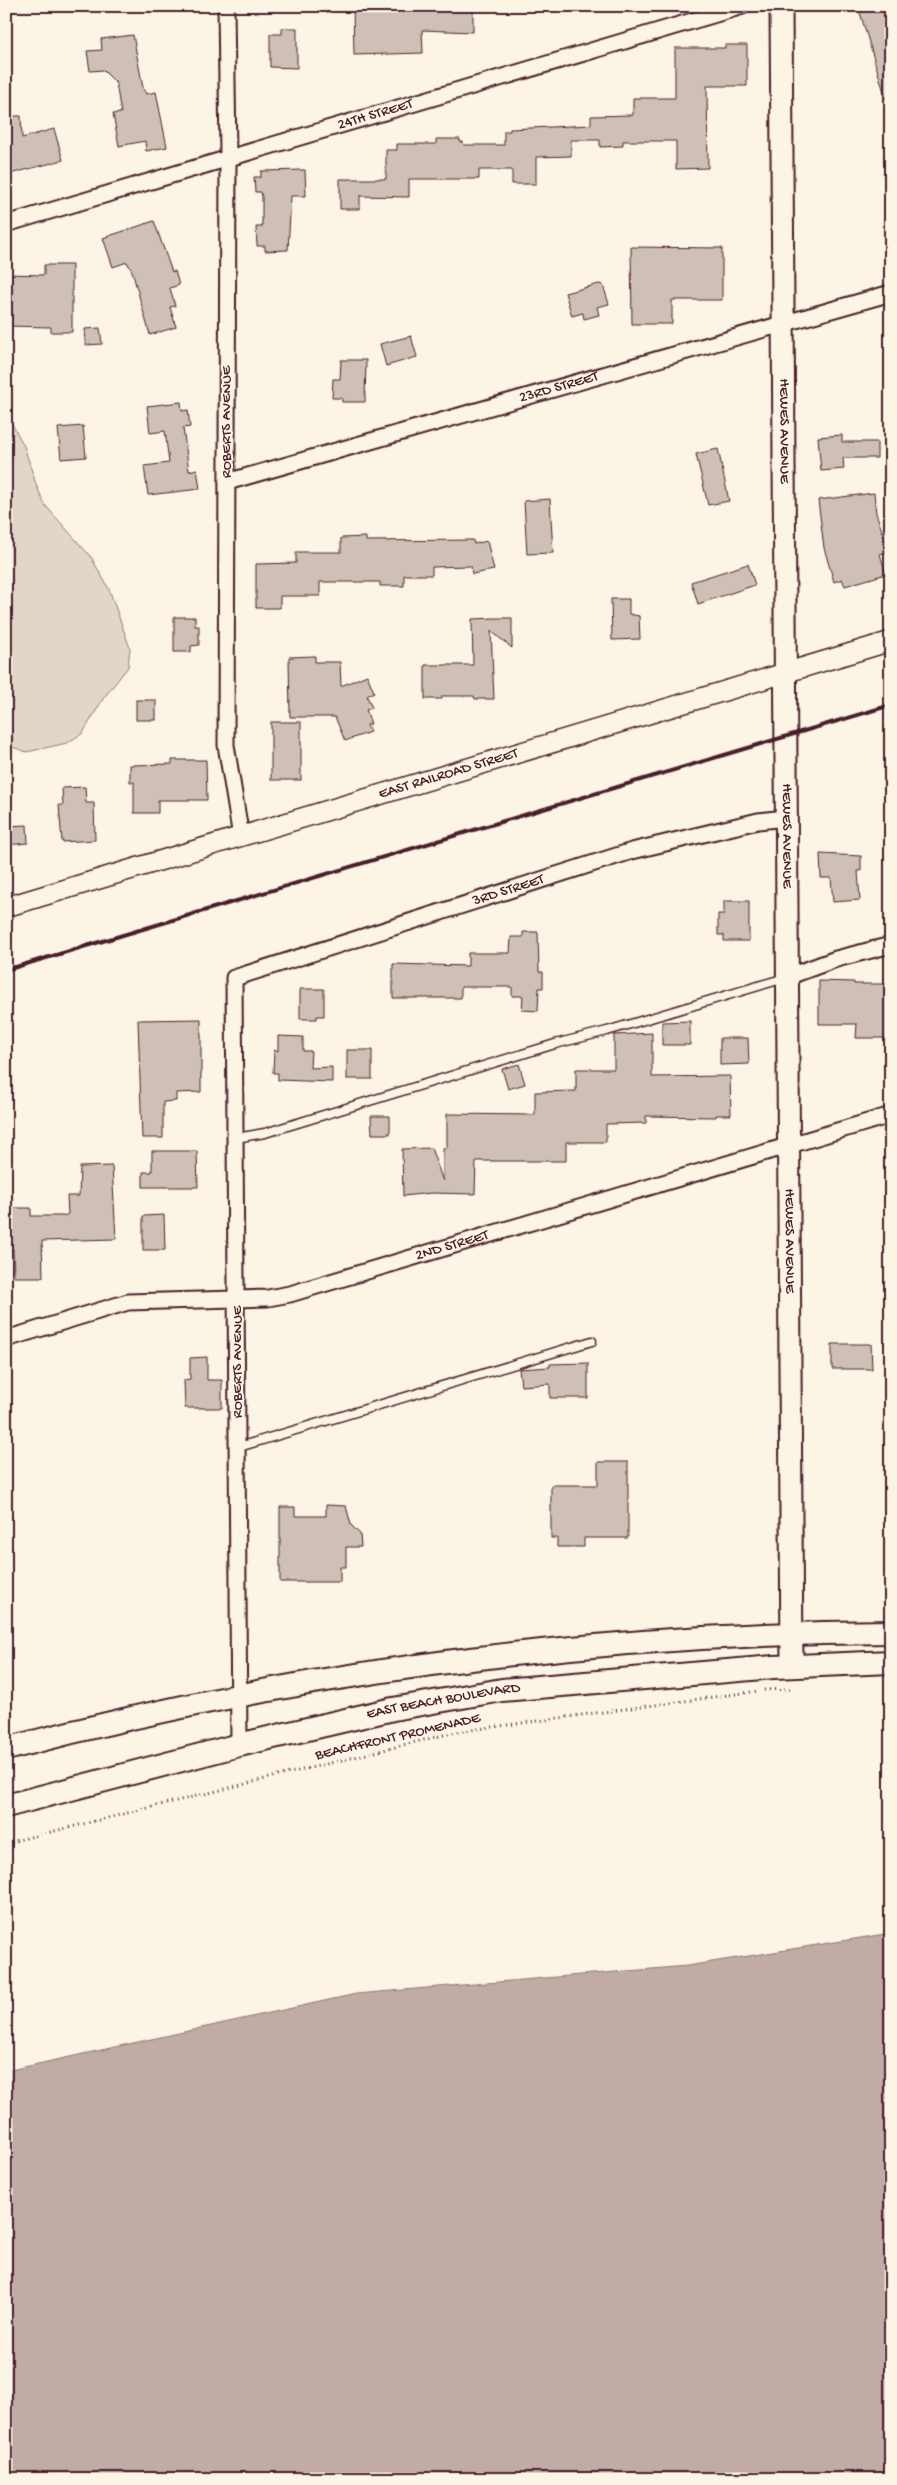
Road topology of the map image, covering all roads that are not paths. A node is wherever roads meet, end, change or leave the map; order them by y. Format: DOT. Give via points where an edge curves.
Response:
graph roads {
  1 [pos="226,6"];
  2 [pos="743,6"];
  3 [pos="781,6"];
  4 [pos="228,157"];
  5 [pos="6,224"];
  6 [pos="891,293"];
  7 [pos="783,324"];
  8 [pos="226,482"];
  9 [pos="891,641"];
  10 [pos="784,673"];
  11 [pos="786,818"];
  12 [pos="241,837"];
  13 [pos="6,907"];
  14 [pos="891,945"];
  15 [pos="787,977"];
  16 [pos="234,978"];
  17 [pos="891,1115"];
  18 [pos="236,1138"];
  19 [pos="788,1145"];
  20 [pos="238,1299"];
  21 [pos="6,1339"];
  22 [pos="592,1341"];
  23 [pos="239,1448"];
  24 [pos="891,1632"];
  25 [pos="791,1633"];
  26 [pos="891,1662"];
  27 [pos="792,1666"];
  28 [pos="238,1695"];
  29 [pos="240,1745"];
  30 [pos="6,1749"];
  31 [pos="6,1806"];
  1 -- 4 [label="street, ROBERTS AVENUE"];
  2 -- 4 [label="street, 24TH STREET"];
  3 -- 7 [label="main road, HEWES AVENUE"];
  4 -- 5 [label="street, 24TH STREET"];
  4 -- 8 [label="street, ROBERTS AVENUE"];
  6 -- 7 [label="street, 23RD STREET"];
  7 -- 8 [label="street, 23RD STREET"];
  7 -- 10 [label="main road, HEWES AVENUE"];
  8 -- 12 [label="street, ROBERTS AVENUE" via="226,744"];
  9 -- 10 [label="street, EAST RAILROAD STREET"];
  10 -- 11 [label="main road, HEWES AVENUE"];
  10 -- 12 [label="street, EAST RAILROAD STREET"];
  11 -- 15 [label="main road, HEWES AVENUE"];
  11 -- 16 [label="street, 3RD STREET" via="758,821 632,851"];
  12 -- 13 [label="street, EAST RAILROAD STREET"];
  14 -- 15 [label="street"];
  15 -- 18 [label="lane" via="265,1133"];
  15 -- 19 [label="main road, HEWES AVENUE"];
  16 -- 18 [label="street, ROBERTS AVENUE"];
  17 -- 19 [label="street, 2ND STREET"];
  18 -- 20 [label="street, ROBERTS AVENUE"];
  19 -- 20 [label="street, 2ND STREET" via="312,1289 268,1298"];
  19 -- 25 [label="main road, HEWES AVENUE"];
  20 -- 21 [label="street, 2ND STREET" via="128,1302"];
  20 -- 23 [label="street, ROBERTS AVENUE"];
  22 -- 23 [label="lane"];
  23 -- 28 [label="street, ROBERTS AVENUE"];
  24 -- 25 [label="main road"];
  25 -- 27 [label="main road, HEWES AVENUE"];
  25 -- 28 [label="main road" via="579,1648 419,1665"];
  26 -- 27 [label="main road, EAST BEACH BOULEVARD"];
  27 -- 29 [label="main road, EAST BEACH BOULEVARD" via="502,1690 393,1709"];
  28 -- 29 [label="street, ROBERTS AVENUE"];
  28 -- 30 [label="main road"];
  29 -- 31 [label="main road, EAST BEACH BOULEVARD"];
}
